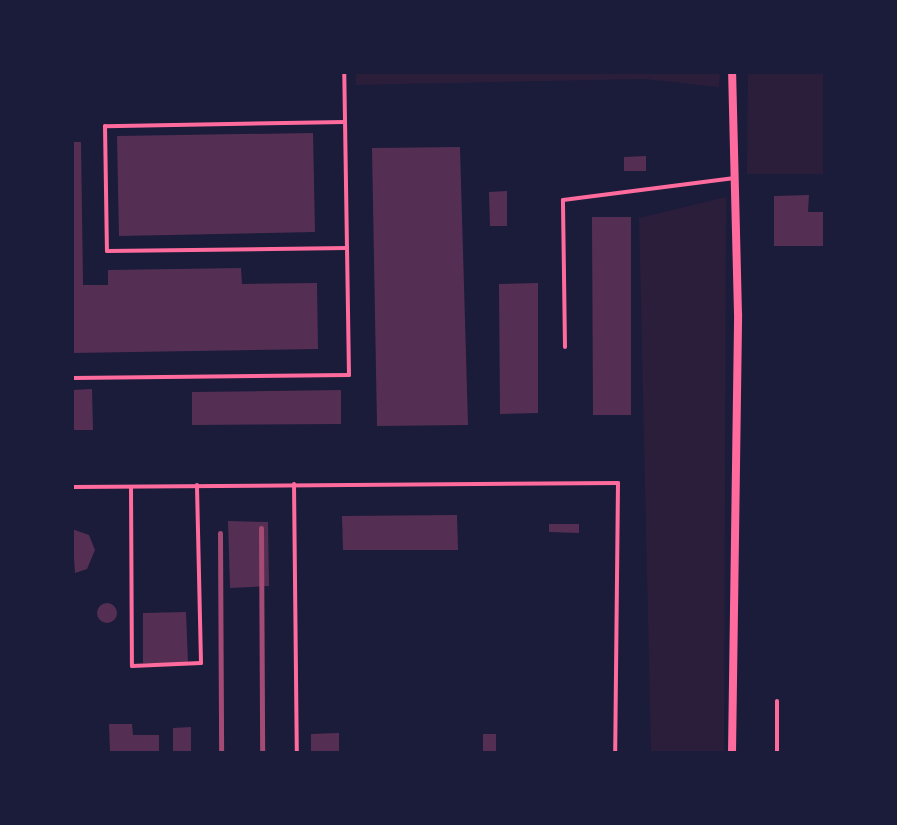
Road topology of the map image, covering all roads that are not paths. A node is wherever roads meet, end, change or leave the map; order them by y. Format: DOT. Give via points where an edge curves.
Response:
graph roads {
  1 [pos="344,72"];
  2 [pos="732,72"];
  3 [pos="345,122"];
  4 [pos="736,177"];
  5 [pos="347,248"];
  6 [pos="565,347"];
  7 [pos="72,378"];
  8 [pos="294,484"];
  9 [pos="197,485"];
  10 [pos="72,487"];
  11 [pos="131,487"];
  12 [pos="777,701"];
  13 [pos="297,753"];
  14 [pos="615,753"];
  15 [pos="732,753"];
  16 [pos="777,753"];
  1 -- 3 [label="lane"];
  2 -- 4 [label="street"];
  3 -- 5 [label="lane"];
  3 -- 5 [label="lane" via="105,126 107,251"];
  4 -- 6 [label="lane" via="563,200"];
  4 -- 15 [label="street"];
  5 -- 7 [label="lane" via="349,375"];
  8 -- 9 [label="lane"];
  8 -- 13 [label="lane"];
  8 -- 14 [label="lane" via="618,483"];
  9 -- 11 [label="lane"];
  9 -- 11 [label="lane" via="201,663 132,666"];
  10 -- 11 [label="lane"];
  12 -- 16 [label="lane"];
}
